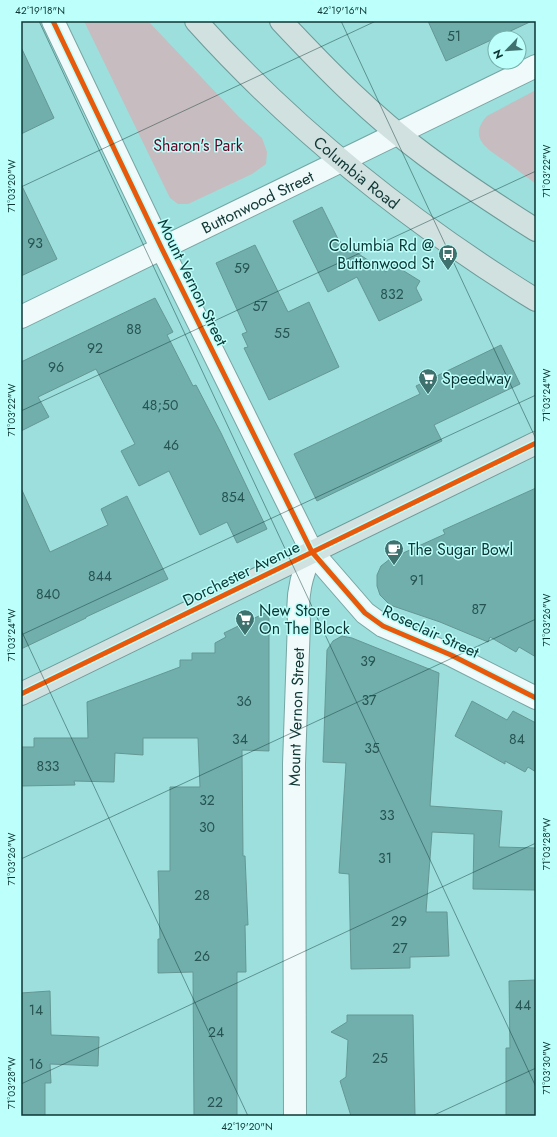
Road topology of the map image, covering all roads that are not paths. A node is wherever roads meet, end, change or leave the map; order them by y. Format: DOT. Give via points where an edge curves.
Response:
graph roads {
  1 [pos="53,21"];
  2 [pos="196,21"];
  3 [pos="280,21"];
  4 [pos="536,66"];
  5 [pos="397,133"];
  6 [pos="342,161"];
  7 [pos="536,230"];
  8 [pos="162,249"];
  9 [pos="536,300"];
  10 [pos="21,317"];
  11 [pos="536,443"];
  12 [pos="312,552"];
  13 [pos="21,694"];
  14 [pos="536,698"];
  15 [pos="295,1116"];
  1 -- 8 [label="street, Mount Vernon Street"];
  2 -- 6 [label="main road, Columbia Road" via="262,90"];
  3 -- 5 [label="main road"];
  4 -- 5 [label="street, Buttonwood Street"];
  5 -- 6 [label="street, Buttonwood Street"];
  5 -- 7 [label="main road" via="456,177"];
  6 -- 8 [label="street, Buttonwood Street"];
  6 -- 9 [label="main road, Columbia Road" via="400,207 485,268"];
  8 -- 10 [label="street, Buttonwood Street"];
  8 -- 12 [label="street, Mount Vernon Street"];
  11 -- 12 [label="main road, Dorchester Avenue"];
  12 -- 13 [label="main road, Dorchester Avenue"];
  12 -- 14 [label="street, Roseclair Street" via="365,613 383,626 451,654"];
  12 -- 15 [label="street, Mount Vernon Street" via="302,572 297,606 299,621 294,764"];
}
